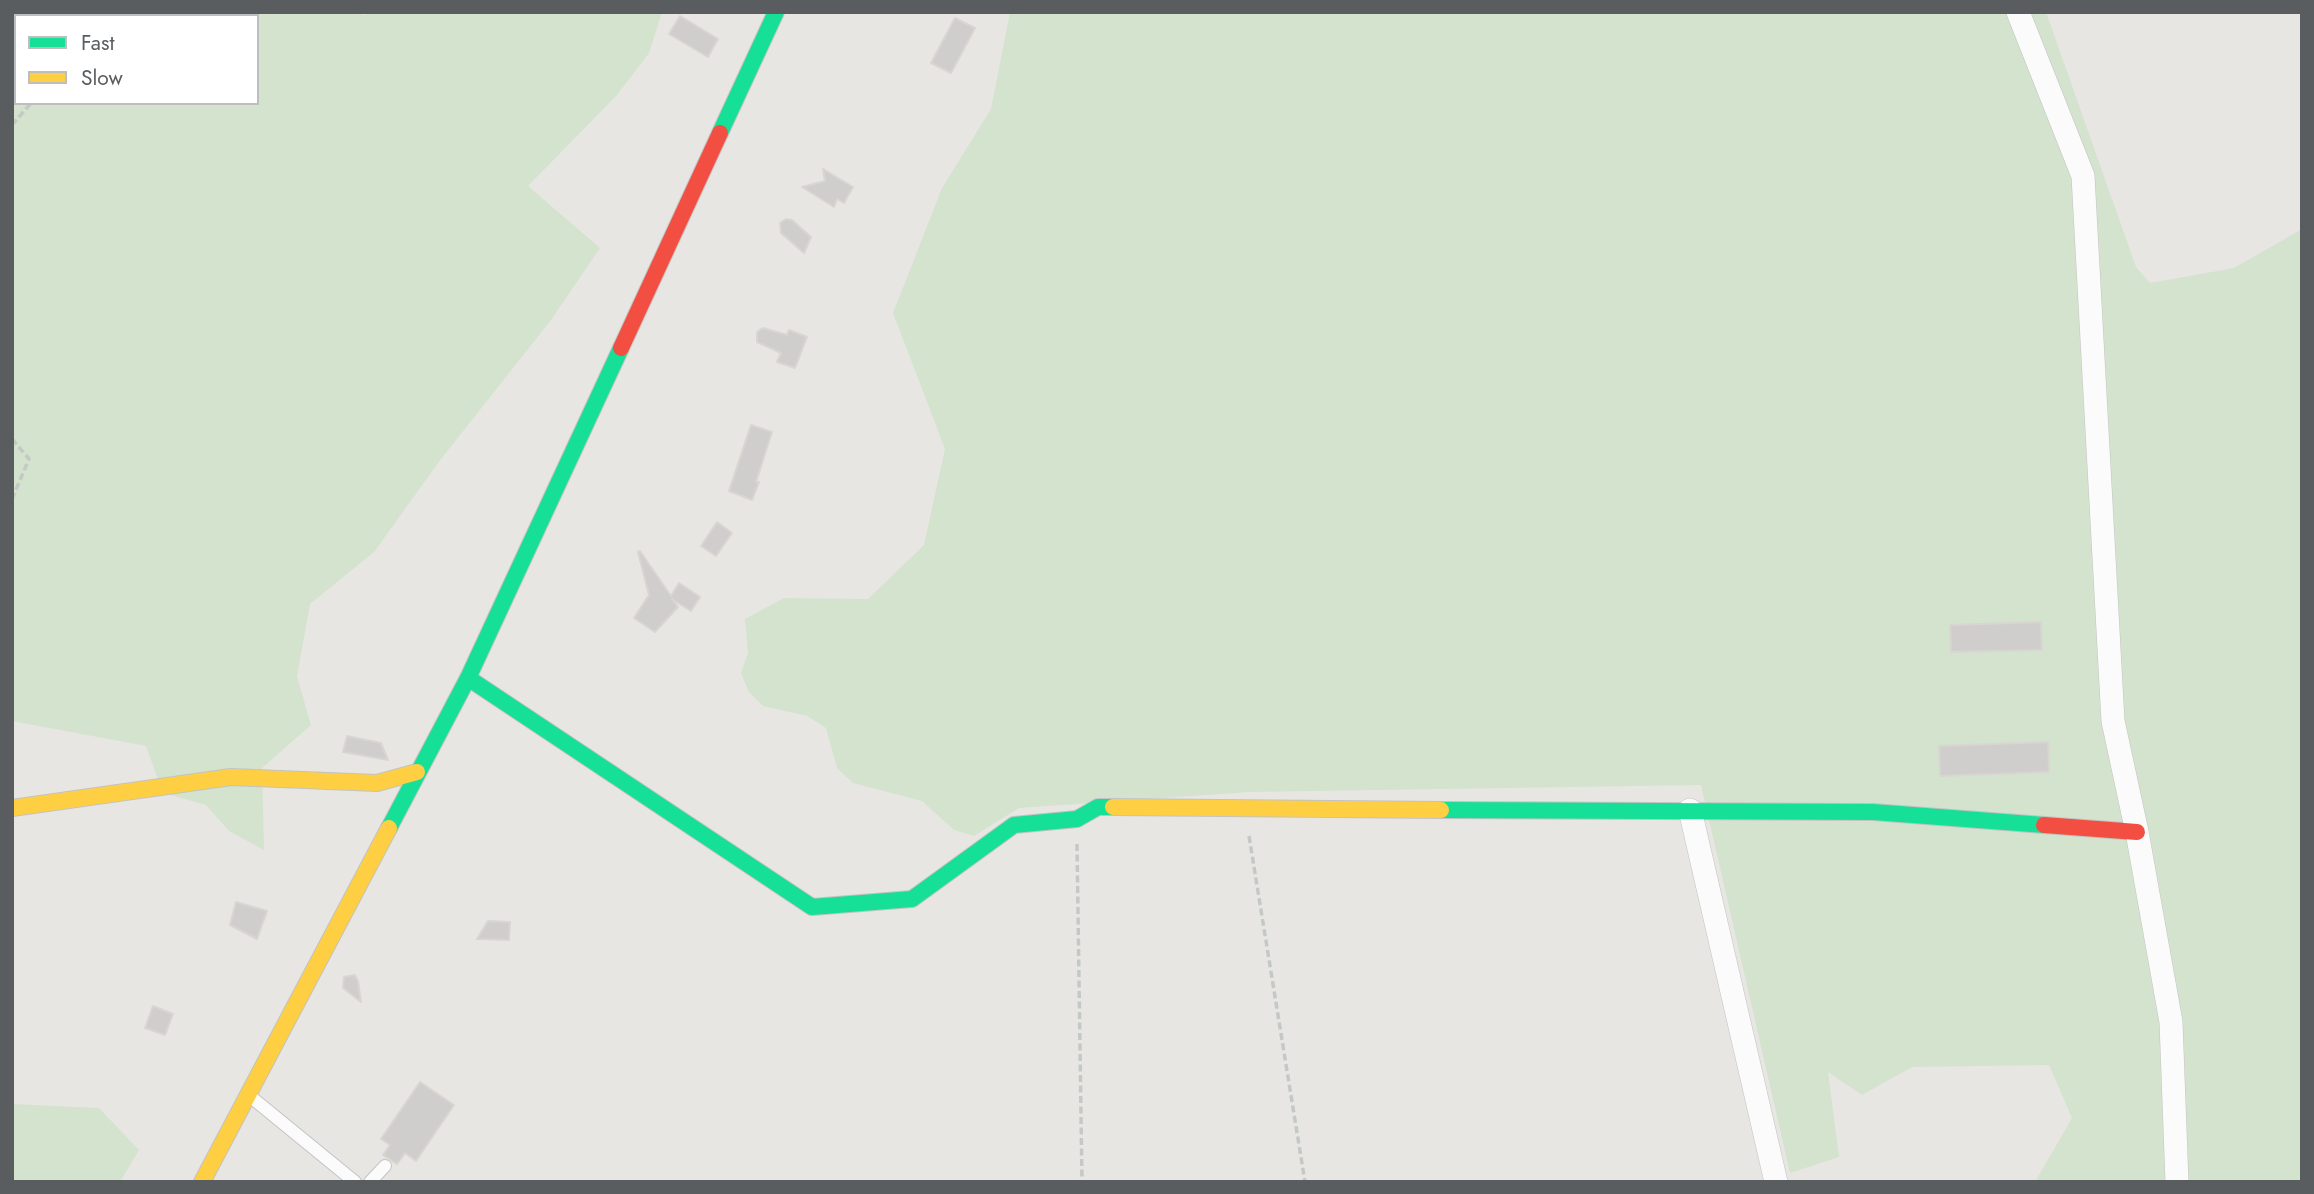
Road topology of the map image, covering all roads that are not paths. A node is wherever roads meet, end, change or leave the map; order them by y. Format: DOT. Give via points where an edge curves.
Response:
graph roads {
  1 [pos="776,12"];
  2 [pos="2018,12"];
  3 [pos="468,678"];
  4 [pos="417,772"];
  5 [pos="12,808"];
  6 [pos="1690,810"];
  7 [pos="2137,832"];
  8 [pos="248,1094"];
  9 [pos="385,1166"];
  10 [pos="202,1182"];
  11 [pos="355,1182"];
  12 [pos="370,1182"];
  13 [pos="1776,1182"];
  14 [pos="2177,1182"];
  1 -- 3 [label="street"];
  2 -- 7 [label="street" via="2083,176 2113,722"];
  3 -- 4 [label="street"];
  3 -- 6 [label="street" via="811,907 912,899 1014,825 1077,819 1098,807"];
  4 -- 5 [label="street" via="377,783 231,777"];
  4 -- 8 [label="street"];
  6 -- 7 [label="street" via="1874,812"];
  6 -- 13 [label="street"];
  7 -- 14 [label="street" via="2171,1022"];
  8 -- 10 [label="street"];
  8 -- 11 [label="lane"];
  9 -- 12 [label="lane"];
}
